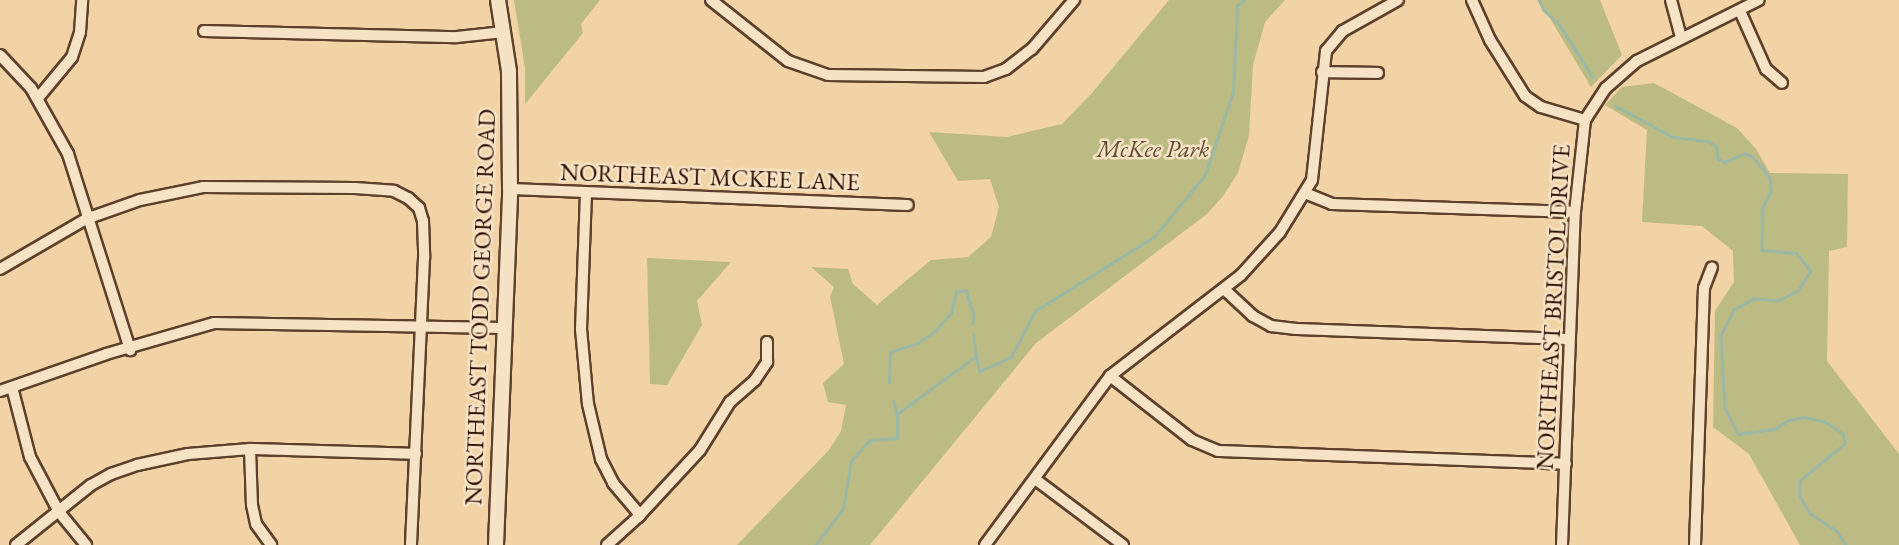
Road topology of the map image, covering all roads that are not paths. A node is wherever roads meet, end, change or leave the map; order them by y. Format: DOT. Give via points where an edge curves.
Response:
graph roads {
  1 [pos="82,0"];
  2 [pos="498,0"];
  3 [pos="711,0"];
  4 [pos="1074,0"];
  5 [pos="1398,0"];
  6 [pos="1472,0"];
  7 [pos="1671,0"];
  8 [pos="1759,0"];
  9 [pos="1740,11"];
  10 [pos="204,32"];
  11 [pos="504,32"];
  12 [pos="1681,37"];
  13 [pos="0,55"];
  14 [pos="1322,72"];
  15 [pos="1378,74"];
  16 [pos="1782,83"];
  17 [pos="38,98"];
  18 [pos="1585,120"];
  19 [pos="509,189"];
  20 [pos="1305,192"];
  21 [pos="586,193"];
  22 [pos="908,205"];
  23 [pos="1575,212"];
  24 [pos="86,219"];
  25 [pos="1712,267"];
  26 [pos="0,268"];
  27 [pos="1224,289"];
  28 [pos="421,328"];
  29 [pos="503,328"];
  30 [pos="1569,339"];
  31 [pos="767,342"];
  32 [pos="130,349"];
  33 [pos="1111,376"];
  34 [pos="12,387"];
  35 [pos="0,391"];
  36 [pos="250,449"];
  37 [pos="416,454"];
  38 [pos="1566,464"];
  39 [pos="1035,479"];
  40 [pos="59,512"];
  41 [pos="640,515"];
  42 [pos="16,545"];
  43 [pos="86,545"];
  44 [pos="271,545"];
  45 [pos="411,545"];
  46 [pos="496,545"];
  47 [pos="607,545"];
  48 [pos="985,545"];
  49 [pos="1123,545"];
  50 [pos="1562,545"];
  51 [pos="1695,545"];
  1 -- 17 [label="street" via="80,32 72,57"];
  2 -- 11 [label="main road, NORTHEAST TODD GEORGE ROAD"];
  3 -- 4 [label="street" via="788,61 828,75 984,77 1006,69 1032,49"];
  5 -- 14 [label="street" via="1334,39"];
  6 -- 18 [label="street" via="1490,40 1525,96 1541,107"];
  7 -- 12 [label="street"];
  8 -- 9 [label="street, NORTHEAST BRISTOL DRIVE"];
  9 -- 12 [label="street, NORTHEAST BRISTOL DRIVE"];
  9 -- 16 [label="street" via="1766,69"];
  10 -- 11 [label="street" via="457,37"];
  11 -- 19 [label="main road, NORTHEAST TODD GEORGE ROAD" via="509,71"];
  12 -- 18 [label="street, NORTHEAST BRISTOL DRIVE" via="1616,76"];
  13 -- 17 [label="street"];
  14 -- 15 [label="street"];
  14 -- 20 [label="street" via="1316,153"];
  17 -- 24 [label="street" via="68,154"];
  18 -- 23 [label="street, NORTHEAST BRISTOL DRIVE"];
  19 -- 21 [label="street, NORTHEAST MCKEE LANE"];
  19 -- 29 [label="main road, NORTHEAST TODD GEORGE ROAD"];
  20 -- 23 [label="street" via="1332,204"];
  20 -- 27 [label="street" via="1265,251"];
  21 -- 22 [label="street, NORTHEAST MCKEE LANE"];
  21 -- 41 [label="street" via="581,329 593,437 607,471"];
  23 -- 30 [label="street, NORTHEAST BRISTOL DRIVE"];
  24 -- 26 [label="street"];
  24 -- 28 [label="street" via="140,200 203,187 394,191 419,208 423,221"];
  24 -- 32 [label="street"];
  25 -- 51 [label="street" via="1704,288"];
  27 -- 30 [label="street" via="1271,326 1296,330"];
  27 -- 33 [label="street"];
  28 -- 29 [label="street"];
  28 -- 32 [label="street" via="214,323"];
  28 -- 37 [label="street"];
  29 -- 46 [label="main road, NORTHEAST TODD GEORGE ROAD"];
  30 -- 38 [label="street, NORTHEAST BRISTOL DRIVE"];
  31 -- 41 [label="street" via="767,362 755,380 739,391 699,450"];
  32 -- 34 [label="street"];
  33 -- 38 [label="street" via="1192,440 1218,450"];
  33 -- 39 [label="street"];
  34 -- 35 [label="street"];
  34 -- 40 [label="street" via="30,457"];
  36 -- 37 [label="street"];
  36 -- 40 [label="street" via="188,454 119,471 91,485"];
  36 -- 44 [label="street" via="251,505 256,524"];
  37 -- 45 [label="street"];
  38 -- 50 [label="street, NORTHEAST BRISTOL DRIVE"];
  39 -- 48 [label="street"];
  39 -- 49 [label="street"];
  40 -- 42 [label="street"];
  40 -- 43 [label="street"];
  41 -- 47 [label="street"];
}
